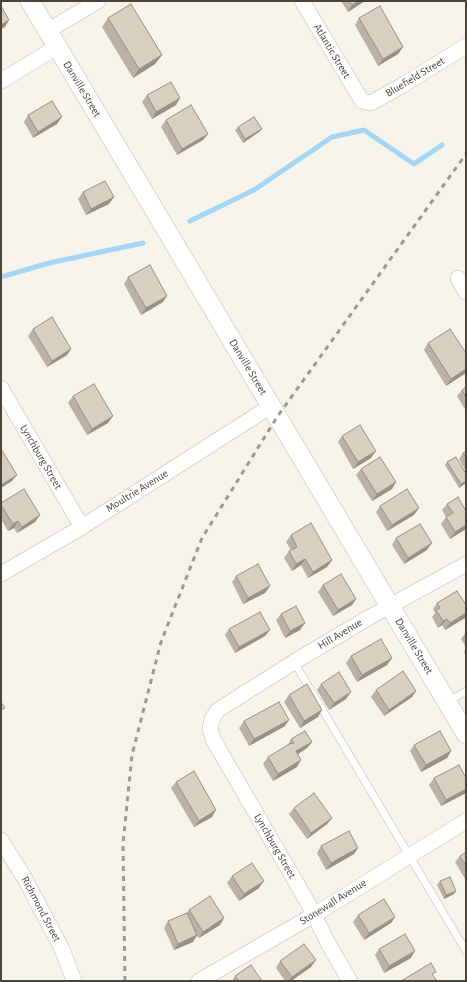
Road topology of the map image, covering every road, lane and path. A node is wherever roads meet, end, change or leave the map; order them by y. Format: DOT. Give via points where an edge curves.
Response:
graph roads {
  1 [pos="30,1"];
  2 [pos="98,1"];
  3 [pos="302,1"];
  4 [pos="47,31"];
  5 [pos="466,46"];
  6 [pos="57,47"];
  7 [pos="1,81"];
  8 [pos="362,101"];
  9 [pos="458,278"];
  10 [pos="466,292"];
  11 [pos="1,388"];
  12 [pos="271,406"];
  13 [pos="82,527"];
  14 [pos="466,564"];
  15 [pos="1,574"];
  16 [pos="390,606"];
  17 [pos="294,662"];
  18 [pos="466,691"];
  19 [pos="447,702"];
  20 [pos="218,710"];
  21 [pos="466,734"];
  22 [pos="466,821"];
  23 [pos="1,840"];
  24 [pos="409,855"];
  25 [pos="314,915"];
  26 [pos="466,952"];
  27 [pos="74,981"];
  28 [pos="199,981"];
  29 [pos="350,981"];
  1 -- 4 [label="street, Danville Street"];
  2 -- 4 [label="street"];
  3 -- 8 [label="street, Atlantic Street"];
  4 -- 6 [label="street, Danville Street"];
  5 -- 8 [label="street, Bluefield Street" via="371,103"];
  6 -- 7 [label="street"];
  6 -- 12 [label="street, Danville Street"];
  9 -- 10 [label="street"];
  11 -- 13 [label="street, Lynchburg Street"];
  12 -- 13 [label="street, Moultrie Avenue"];
  12 -- 16 [label="street, Danville Street"];
  13 -- 15 [label="street, Moultrie Avenue"];
  14 -- 16 [label="street, Hill Avenue"];
  16 -- 17 [label="street, Hill Avenue"];
  16 -- 19 [label="street, Danville Street"];
  17 -- 20 [label="street, Hill Avenue"];
  17 -- 24 [label="lane"];
  18 -- 19 [label="lane"];
  19 -- 21 [label="street, Danville Street"];
  20 -- 25 [label="street, Lynchburg Street" via="212,719 210,729 214,741"];
  22 -- 24 [label="street, Stonewall Avenue"];
  23 -- 27 [label="street, Richmond Street" via="62,949"];
  24 -- 25 [label="street, Stonewall Avenue"];
  24 -- 26 [label="lane"];
  25 -- 28 [label="street, Stonewall Avenue"];
  25 -- 29 [label="street, Lynchburg Street"];
}
